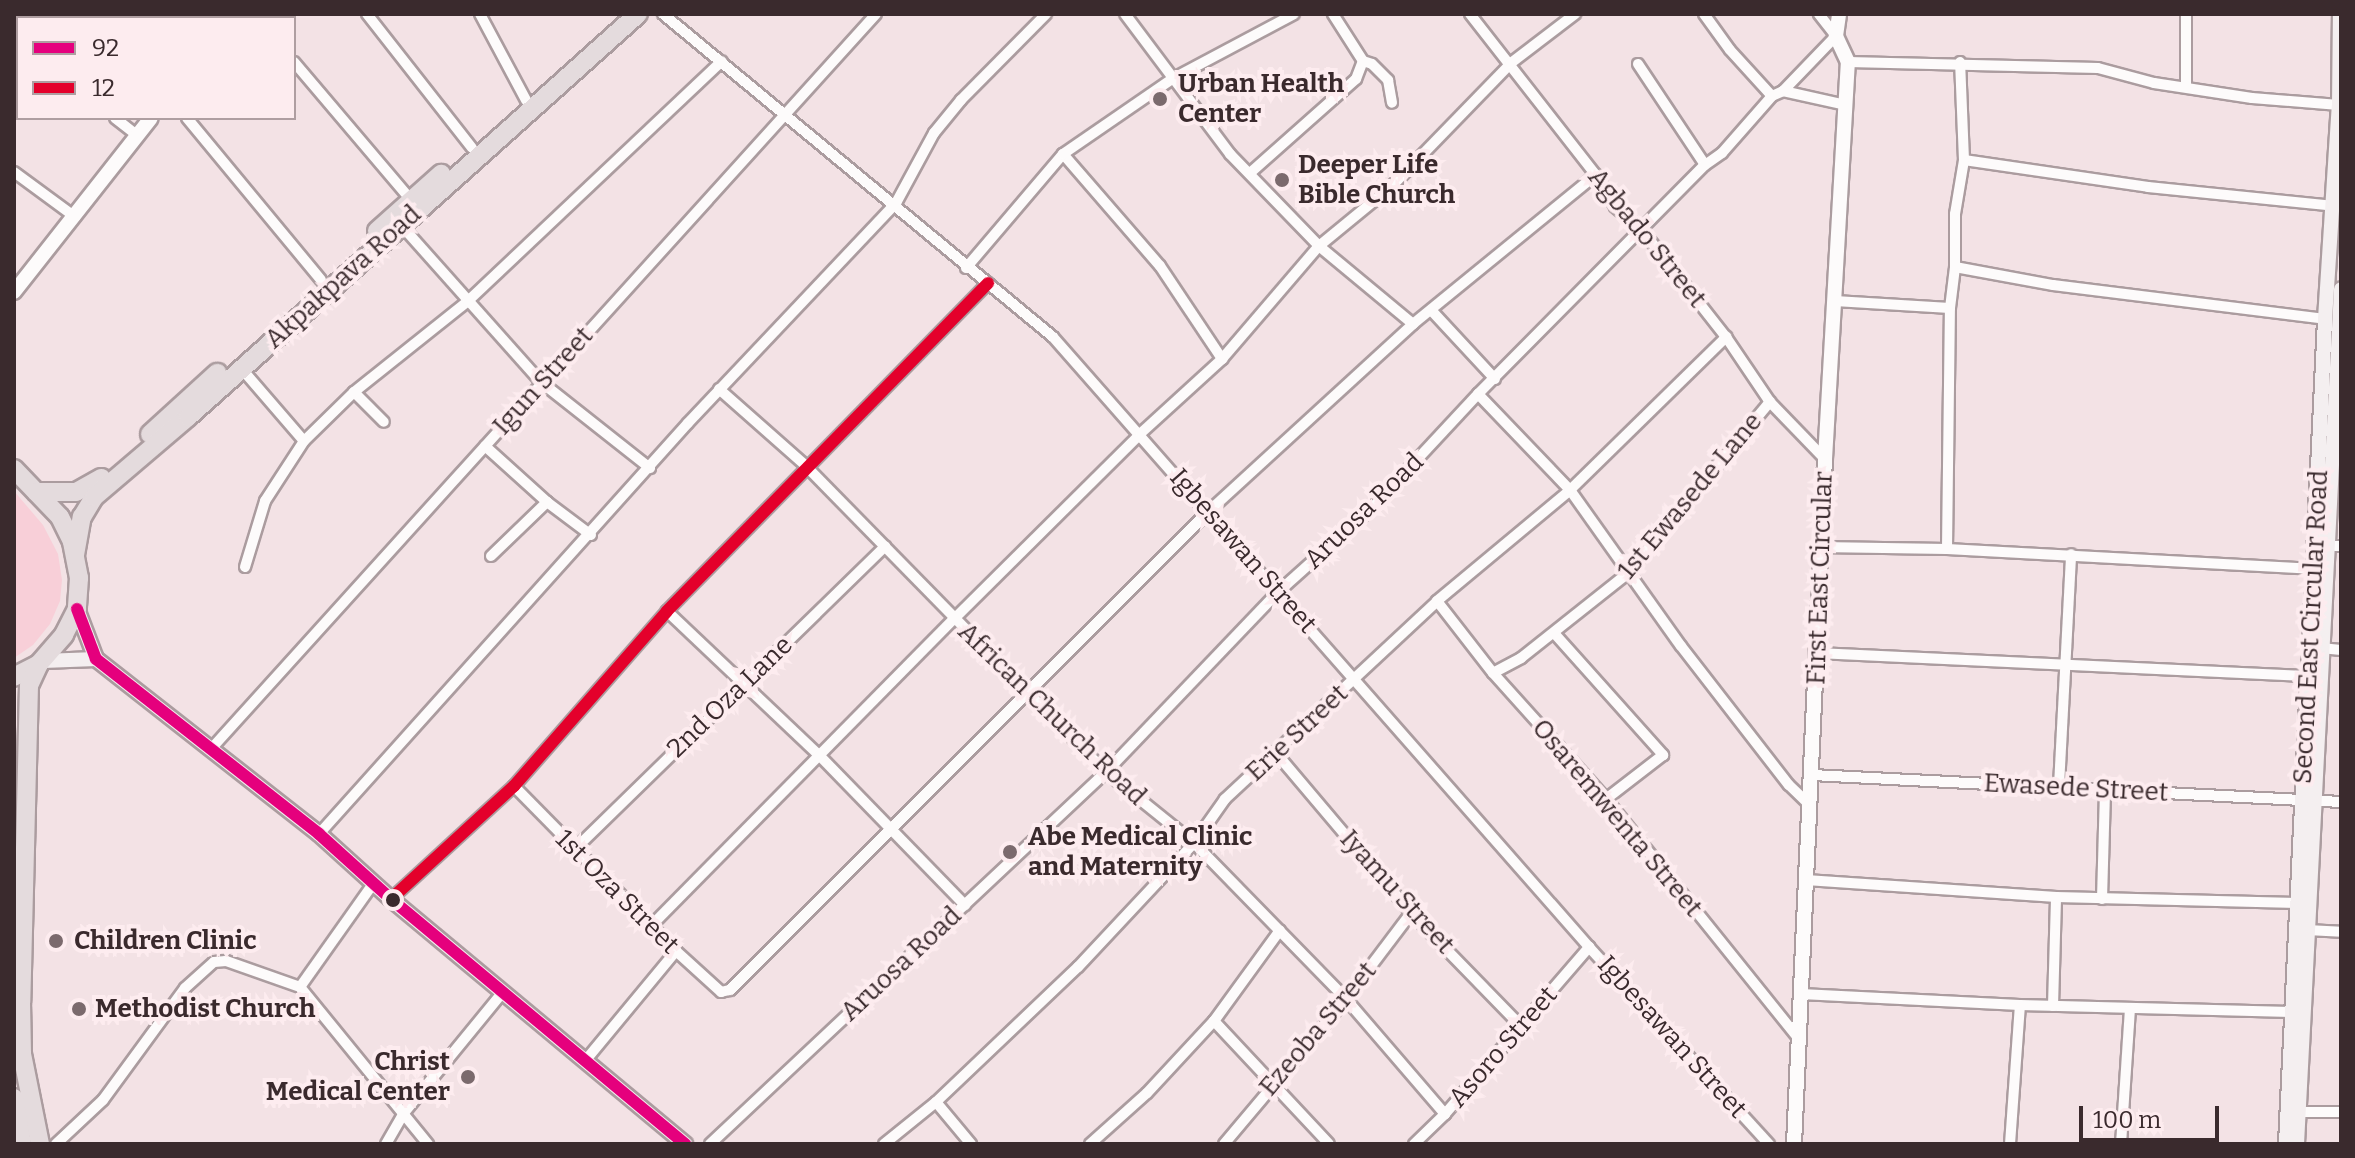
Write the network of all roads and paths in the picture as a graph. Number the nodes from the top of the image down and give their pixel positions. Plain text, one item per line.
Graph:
1 (367, 14) edge
2 (480, 14) edge
3 (619, 14) edge
4 (638, 14) edge
5 (663, 14) edge
6 (876, 14) edge
7 (1046, 14) edge
8 (1125, 14) edge
9 (1294, 14) edge
10 (1333, 14) edge
11 (1470, 14) edge
12 (1575, 14) edge
13 (1704, 14) edge
14 (1819, 14) edge
15 (1839, 14) edge
16 (2186, 14) edge
17 (2340, 14) edge
18 (1836, 36) junction
19 (722, 61) junction
20 (1363, 61) junction
21 (1848, 62) junction
22 (1960, 62) junction
23 (1511, 63) junction
24 (296, 64) edge
25 (1638, 64) dead end
26 (1172, 79) junction
27 (2186, 87) junction
28 (1783, 91) junction
29 (1772, 96) junction
30 (526, 100) junction
31 (1392, 103) dead end
32 (1846, 105) junction
33 (2339, 105) edge
34 (786, 117) junction
35 (118, 120) edge
36 (150, 120) edge
37 (189, 120) edge
38 (138, 136) junction
39 (472, 148) junction
40 (1063, 154) junction
41 (1964, 160) junction
42 (1705, 165) junction
43 (14, 172) edge
44 (1250, 173) junction
45 (1596, 175) junction
46 (410, 199) junction
47 (896, 203) junction
48 (2334, 206) junction
49 (75, 217) junction
50 (401, 225) junction
51 (1642, 230) junction
52 (1319, 246) junction
53 (1955, 267) junction
54 (966, 268) junction
55 (321, 280) junction
56 (988, 283) junction
57 (2341, 289) edge
58 (14, 292) edge
59 (468, 301) junction
60 (1835, 301) junction
61 (1950, 308) junction
62 (1431, 310) junction
63 (2325, 319) junction
64 (1413, 324) junction
65 (2340, 334) edge
66 (1726, 337) junction
67 (1222, 359) junction
68 (241, 368) junction
69 (1495, 379) junction
70 (541, 382) junction
71 (719, 389) junction
72 (354, 392) junction
73 (1478, 394) junction
74 (1770, 402) junction
75 (384, 422) dead end
76 (1141, 433) junction
77 (2338, 438) edge
78 (304, 441) junction
79 (485, 446) junction
80 (1825, 459) junction
81 (806, 466) junction
82 (650, 468) junction
83 (14, 469) edge
84 (1570, 490) junction
85 (36, 492) junction
86 (547, 502) junction
87 (1209, 511) junction
88 (591, 535) junction
89 (885, 546) junction
90 (2334, 546) edge
91 (1820, 547) junction
92 (1947, 549) junction
93 (2071, 554) junction
94 (75, 555) junction
95 (491, 556) dead end
96 (245, 567) dead end
97 (2315, 569) junction
98 (1627, 574) junction
99 (1276, 594) junction
100 (1437, 601) junction
101 (77, 609) junction
102 (667, 611) junction
103 (953, 620) junction
104 (1554, 633) junction
105 (2321, 648) junction
106 (2341, 650) edge
107 (1817, 653) junction
108 (96, 659) junction
109 (41, 662) junction
110 (2063, 665) junction
111 (1493, 673) junction
112 (2310, 676) junction
113 (14, 677) edge
114 (1355, 680) junction
115 (743, 684) junction
116 (1030, 694) junction
117 (211, 749) junction
118 (1276, 753) junction
119 (820, 756) junction
120 (1106, 772) junction
121 (1812, 775) junction
122 (514, 786) junction
123 (2059, 786) junction
124 (2105, 789) junction
125 (1606, 799) junction
126 (2308, 799) junction
127 (2341, 802) edge
128 (1809, 804) junction
129 (892, 831) junction
130 (319, 834) junction
131 (1194, 843) junction
132 (576, 848) junction
133 (1806, 880) junction
134 (373, 884) junction
135 (2056, 897) junction
136 (391, 899) junction
137 (2102, 899) junction
138 (2297, 903) junction
139 (965, 905) junction
140 (1411, 913) junction
141 (650, 927) junction
142 (1280, 930) junction
143 (2307, 930) junction
144 (2341, 932) edge
145 (1589, 947) junction
146 (676, 951) junction
147 (300, 987) junction
148 (503, 992) junction
149 (1801, 994) junction
150 (1346, 999) junction
151 (2020, 1005) junction
152 (2053, 1006) junction
153 (2130, 1009) junction
154 (2291, 1012) junction
155 (1214, 1021) junction
156 (1522, 1027) junction
157 (1796, 1035) junction
158 (585, 1061) junction
159 (1272, 1084) junction
160 (14, 1098) edge
161 (936, 1102) junction
162 (2298, 1112) junction
163 (2341, 1112) edge
164 (403, 1114) junction
165 (1445, 1114) junction
166 (22, 1144) edge
167 (40, 1144) edge
168 (56, 1144) edge
169 (386, 1144) edge
170 (428, 1144) edge
171 (685, 1144) edge
172 (710, 1144) edge
173 (884, 1144) edge
174 (971, 1144) edge
175 (1090, 1144) edge
176 (1224, 1144) edge
177 (1329, 1144) edge
178 (1414, 1144) edge
179 (1769, 1144) edge
180 (1794, 1144) edge
181 (2010, 1144) edge
182 (2121, 1144) edge
183 (2286, 1144) edge
184 (2297, 1144) edge

1 - 39 street
2 - 30 street
3 - 30 highway, Akpakpava Road
4 - 50 highway, Akpakpava Road
5 - 19 street, Igbesawan Street
6 - 34 street, Igun Street
7 - 47 street
8 - 26 street
9 - 26 street
10 - 20 street
11 - 23 street, Agbado Street
12 - 23 street
13 - 29 street
14 - 18 street
15 - 18 street
16 - 27 street
17 - 33 main road, Second East Circular Road
18 - 21 street, First East Circular
18 - 28 street, Aruosa Road
19 - 34 street, Igbesawan Street
19 - 59 street
20 - 31 street
20 - 44 street
21 - 22 street
21 - 32 street, First East Circular
22 - 27 street
22 - 41 street
23 - 45 street, Agbado Street
23 - 52 street
24 - 46 street
25 - 42 street
26 - 40 street
26 - 44 street
27 - 33 street
28 - 29 street, Aruosa Road
28 - 32 street
29 - 42 street, Aruosa Road
30 - 39 highway, Akpakpava Road
32 - 60 street, First East Circular
33 - 48 main road, Second East Circular Road
34 - 47 street, Igbesawan Street
34 - 70 street, Igun Street
35 - 38 street
36 - 38 street
37 - 55 street
38 - 49 street
39 - 46 highway, Akpakpava Road
40 - 54 street
40 - 67 street
41 - 48 street
41 - 53 street
42 - 51 street, Aruosa Road
43 - 49 street
44 - 52 street
45 - 51 street, Agbado Street
45 - 62 street
46 - 55 highway, Akpakpava Road
47 - 54 street, Igbesawan Street
47 - 71 street
48 - 63 main road, Second East Circular Road
49 - 58 street
50 - 59 street
50 - 68 highway, Akpakpava Road
51 - 66 street, Agbado Street
51 - 69 street, Aruosa Road
52 - 64 street
52 - 67 street
53 - 61 street
53 - 63 street
54 - 56 street, Igbesawan Street
55 - 85 highway, Akpakpava Road
56 - 76 street, Igbesawan Street
56 - 81 street
57 - 65 main road, Second East Circular Road
59 - 70 street
59 - 72 street
60 - 61 street
60 - 80 street, First East Circular
61 - 92 street
62 - 64 street
62 - 69 street
63 - 97 main road, Second East Circular Road
64 - 87 street
65 - 77 main road, Second East Circular Road
66 - 74 street, Agbado Street
66 - 84 street, Erie Street
67 - 76 street
68 - 78 street
68 - 94 highway, Akpakpava Road
69 - 73 street, Aruosa Road
70 - 79 street, Igun Street
70 - 82 street
71 - 81 street, African Church Road
71 - 82 street
72 - 75 street
72 - 78 street
73 - 84 street
73 - 99 street, Aruosa Road
74 - 80 street, Agbado Street
74 - 98 street, 1st Ewasede Lane
76 - 87 street, Igbesawan Street
76 - 103 street
77 - 90 main road, Second East Circular Road
78 - 96 street
79 - 86 street
79 - 117 street, Igun Street
80 - 91 street, First East Circular
81 - 89 street, African Church Road
81 - 102 street
82 - 88 street
83 - 85 highway
84 - 98 street
84 - 100 street, Erie Street
85 - 94 highway
86 - 88 street
86 - 95 street
87 - 99 street, Igbesawan Street
87 - 116 street
88 - 130 street
89 - 103 street, African Church Road
89 - 115 street, 2nd Oza Lane
90 - 105 main road, Second East Circular Road
91 - 92 street
91 - 107 street, First East Circular
92 - 93 street
93 - 97 street
93 - 110 street
94 - 101 highway
97 - 112 main road, Second East Circular Road
98 - 104 street, 1st Ewasede Lane
98 - 128 street
99 - 114 street, Igbesawan Street
99 - 120 street, Aruosa Road
100 - 111 street, Osaremwenta Street
100 - 114 street, Erie Street
101 - 108 main road
101 - 109 highway
102 - 115 street
102 - 122 street
103 - 116 street, African Church Road
103 - 119 street
104 - 111 street, 1st Ewasede Lane
104 - 125 street
105 - 106 street
105 - 126 main road, Second East Circular Road
107 - 110 street
107 - 121 street, First East Circular
108 - 109 main road
108 - 117 main road
109 - 113 highway
109 - 167 highway
110 - 112 street
110 - 123 street
111 - 125 street, Osaremwenta Street
112 - 126 main road, Second East Circular Road
114 - 118 street, Erie Street
114 - 145 street, Igbesawan Street
115 - 119 street
115 - 132 street, 2nd Oza Lane
116 - 120 street, African Church Road
116 - 129 street
117 - 130 main road
118 - 131 street, Erie Street
118 - 140 street, Iyamu Street
119 - 129 street
119 - 141 street
120 - 131 street, African Church Road
120 - 139 street, Aruosa Road
121 - 123 street, Ewasede Street
121 - 128 street, First East Circular
122 - 132 street, 1st Oza Street
122 - 136 street
123 - 124 street, Ewasede Street
124 - 126 street, Ewasede Street
124 - 137 street
125 - 157 street, Osaremwenta Street
126 - 127 street, Ewasede Street
126 - 138 main road, Second East Circular Road
126 - 143 main road, Second East Circular Road
128 - 133 street, First East Circular
129 - 139 street
129 - 146 street, 1st Oza Street
130 - 134 main road
131 - 142 street, African Church Road
131 - 161 street, Erie Street
132 - 141 street, 1st Oza Street
133 - 135 street
133 - 149 street, First East Circular
134 - 136 main road
134 - 147 street
135 - 137 street
135 - 152 street
136 - 148 main road
137 - 138 street
138 - 154 main road, Second East Circular Road
139 - 172 street, Aruosa Road
140 - 150 street, Ezeoba Street
140 - 156 street, Iyamu Street
141 - 146 street, 1st Oza Street
142 - 150 street, African Church Road
142 - 155 street
143 - 144 street
143 - 162 main road, Second East Circular Road
145 - 156 street, Asoro Street
145 - 179 street, Igbesawan Street
146 - 158 street
147 - 164 street
147 - 168 street
148 - 158 main road
148 - 164 street
149 - 151 street
149 - 157 street, First East Circular
150 - 159 street, Ezeoba Street
150 - 165 street, African Church Road
151 - 152 street
151 - 181 street
152 - 153 street
153 - 154 street
153 - 182 street
154 - 183 main road, Second East Circular Road
155 - 159 street
155 - 175 street
156 - 165 street, Asoro Street
157 - 180 street, First East Circular
158 - 171 main road
159 - 176 street, Ezeoba Street
159 - 177 street
160 - 166 highway
161 - 173 street, Erie Street
161 - 174 street
162 - 163 street
162 - 184 main road, Second East Circular Road
164 - 169 street
164 - 170 street
165 - 178 street, Asoro Street

